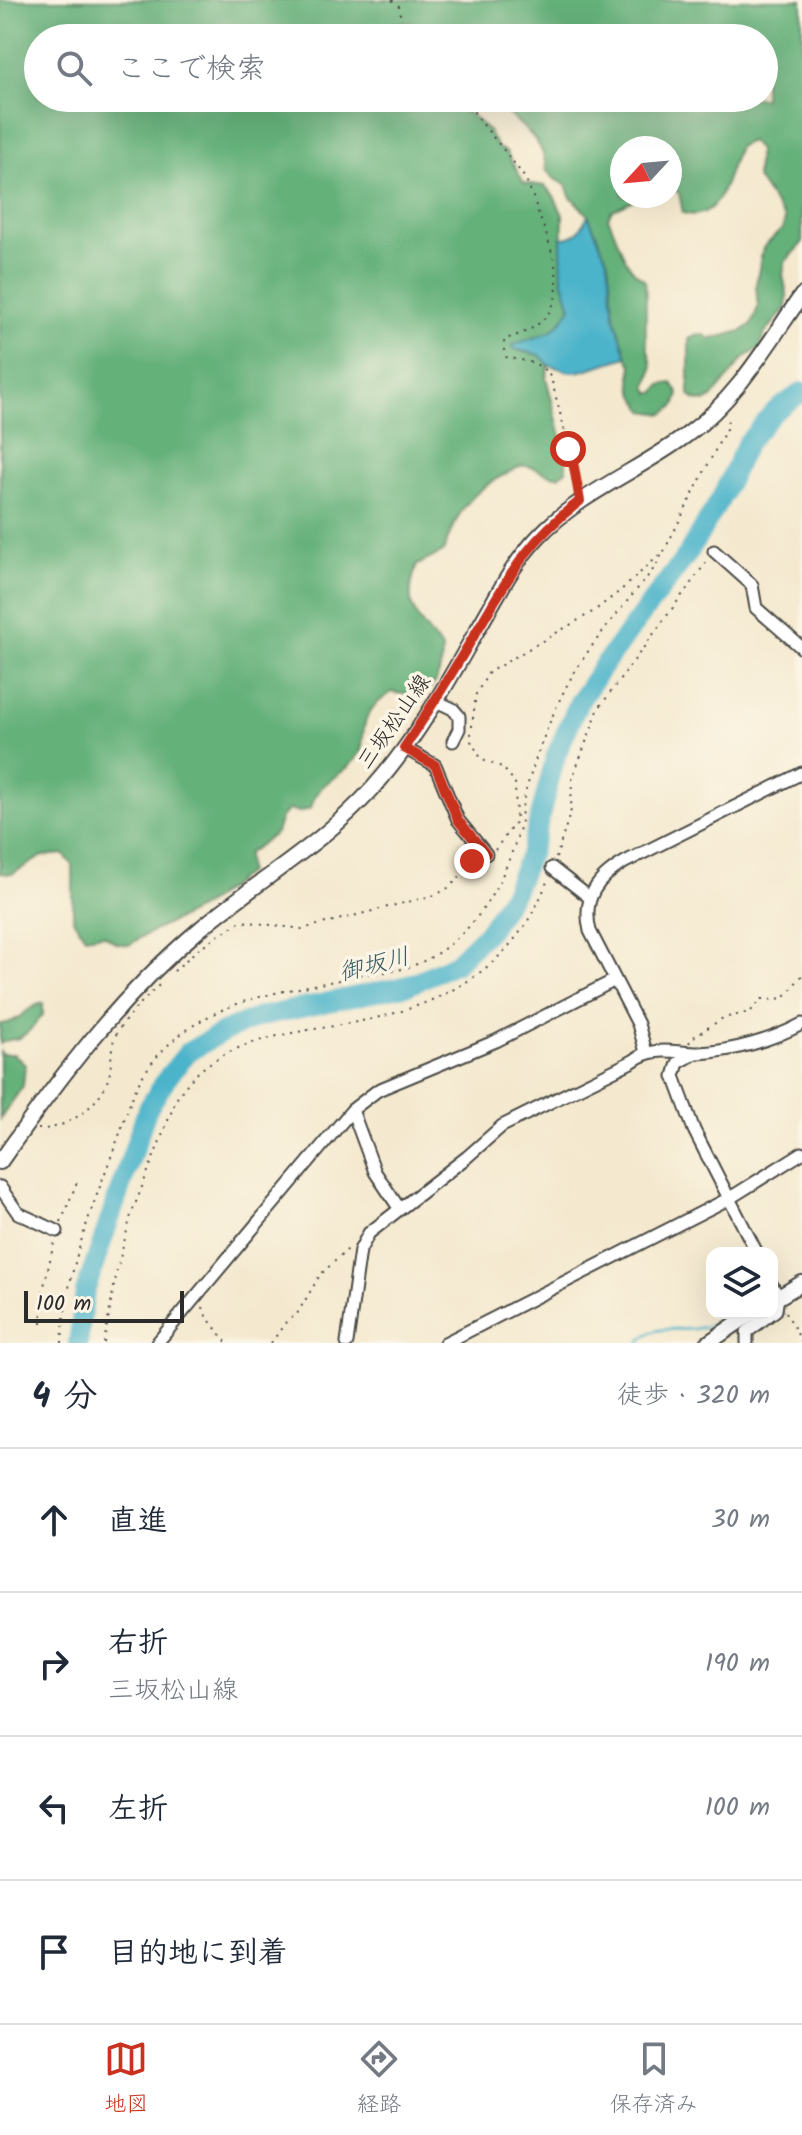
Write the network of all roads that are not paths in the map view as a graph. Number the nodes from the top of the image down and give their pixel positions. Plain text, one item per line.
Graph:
1 (802, 295) edge
2 (714, 551) road end
3 (802, 648) edge
4 (436, 701) junction
5 (453, 741) dead end
6 (404, 748) junction
7 (802, 773) edge
8 (486, 854) road end
9 (552, 868) road end
10 (589, 897) junction
11 (615, 980) junction
12 (802, 1024) edge
13 (646, 1052) junction
14 (699, 1053) junction
15 (352, 1110) junction
16 (802, 1153) edge
17 (0, 1162) edge
18 (0, 1187) edge
19 (730, 1198) junction
20 (399, 1208) junction
21 (57, 1231) road end
22 (754, 1247) edge
23 (802, 1283) edge
24 (778, 1297) edge
25 (743, 1319) edge
26 (764, 1319) edge
27 (157, 1343) edge
28 (347, 1343) edge
29 (445, 1343) edge
30 (708, 1343) edge
31 (747, 1343) edge

1 - 4 main road, 三坂松山線
2 - 3 street
4 - 5 street
4 - 6 main road, 三坂松山線
6 - 8 street
6 - 17 main road, 三坂松山線
7 - 10 street
9 - 10 street
10 - 11 street
11 - 13 street
11 - 15 street
12 - 14 street
13 - 14 street
13 - 20 street
14 - 19 street
15 - 20 street
15 - 27 street
16 - 19 street
18 - 21 street
19 - 22 street
19 - 29 street
20 - 28 street
23 - 24 main road
25 - 30 main road
26 - 31 street

